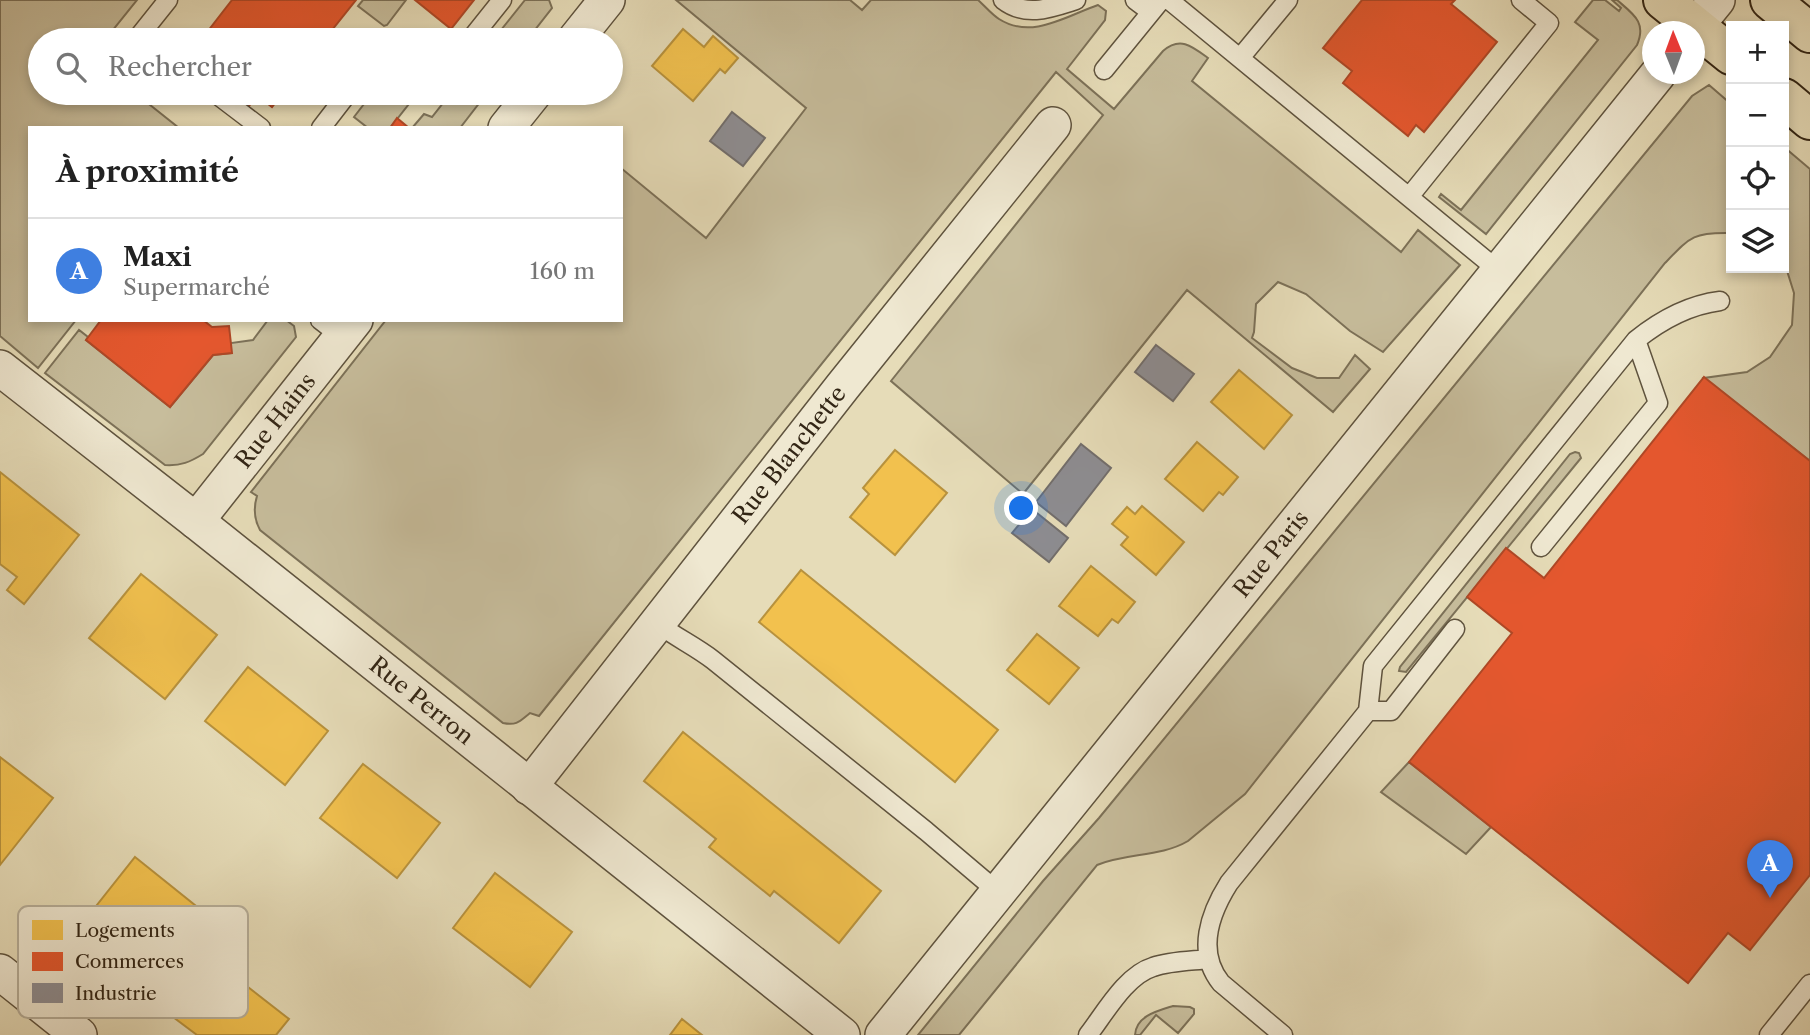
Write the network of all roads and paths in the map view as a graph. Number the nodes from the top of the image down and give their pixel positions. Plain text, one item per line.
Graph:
1 (168, 0) edge
2 (502, 0) edge
3 (1003, 0) edge
4 (1076, 0) edge
5 (1135, 0) edge
6 (1169, 0) edge
7 (1288, 0) edge
8 (1521, 0) edge
9 (1663, 0) edge
10 (600, 2) edge
11 (1776, 2) edge
12 (1156, 6) edge
13 (1701, 19) edge
14 (146, 28) edge
15 (480, 28) edge
16 (583, 28) edge
17 (1810, 33) edge
18 (1726, 49) edge
19 (1240, 58) junction
20 (1104, 70) dead end
21 (1650, 84) edge
22 (1789, 103) edge
23 (231, 105) edge
24 (339, 105) edge
25 (524, 105) edge
26 (1810, 120) edge
27 (1053, 125) dead end
28 (258, 126) edge
29 (323, 126) edge
30 (508, 126) edge
31 (1409, 197) junction
32 (1499, 271) junction
33 (1720, 301) dead end
34 (339, 326) edge
35 (1636, 340) junction
36 (0, 368) edge
37 (196, 521) junction
38 (1541, 547) dead end
39 (657, 624) junction
40 (1455, 629) dead end
41 (1368, 711) junction
42 (529, 787) junction
43 (998, 892) junction
44 (1209, 959) junction
45 (0, 972) edge
46 (1810, 984) edge
47 (18, 986) edge
48 (58, 1018) edge
49 (79, 1035) edge
50 (842, 1035) edge
51 (883, 1035) edge
52 (1088, 1035) edge
53 (1283, 1035) edge
54 (1769, 1035) edge

1 - 14 lane
2 - 15 lane
3 - 4 lane
5 - 12 lane
6 - 19 lane
7 - 19 lane
8 - 31 lane
9 - 13 main road
10 - 16 street
11 - 17 main road
12 - 20 lane
13 - 18 main road
19 - 31 lane
21 - 32 street, Rue Paris
22 - 26 main road
23 - 28 lane
24 - 29 lane
25 - 30 street
27 - 39 street, Rue Blanchette
31 - 32 lane
32 - 43 street, Rue Paris
33 - 35 lane
34 - 37 street, Rue Hains
35 - 38 lane
35 - 41 lane
36 - 37 street, Rue Perron
37 - 42 street, Rue Perron
39 - 42 street, Rue Blanchette
39 - 43 lane
40 - 41 lane
41 - 44 lane
42 - 50 street, Rue Perron
43 - 51 street, Rue Paris
44 - 52 lane
44 - 53 lane
45 - 47 street
46 - 54 lane
48 - 49 street

